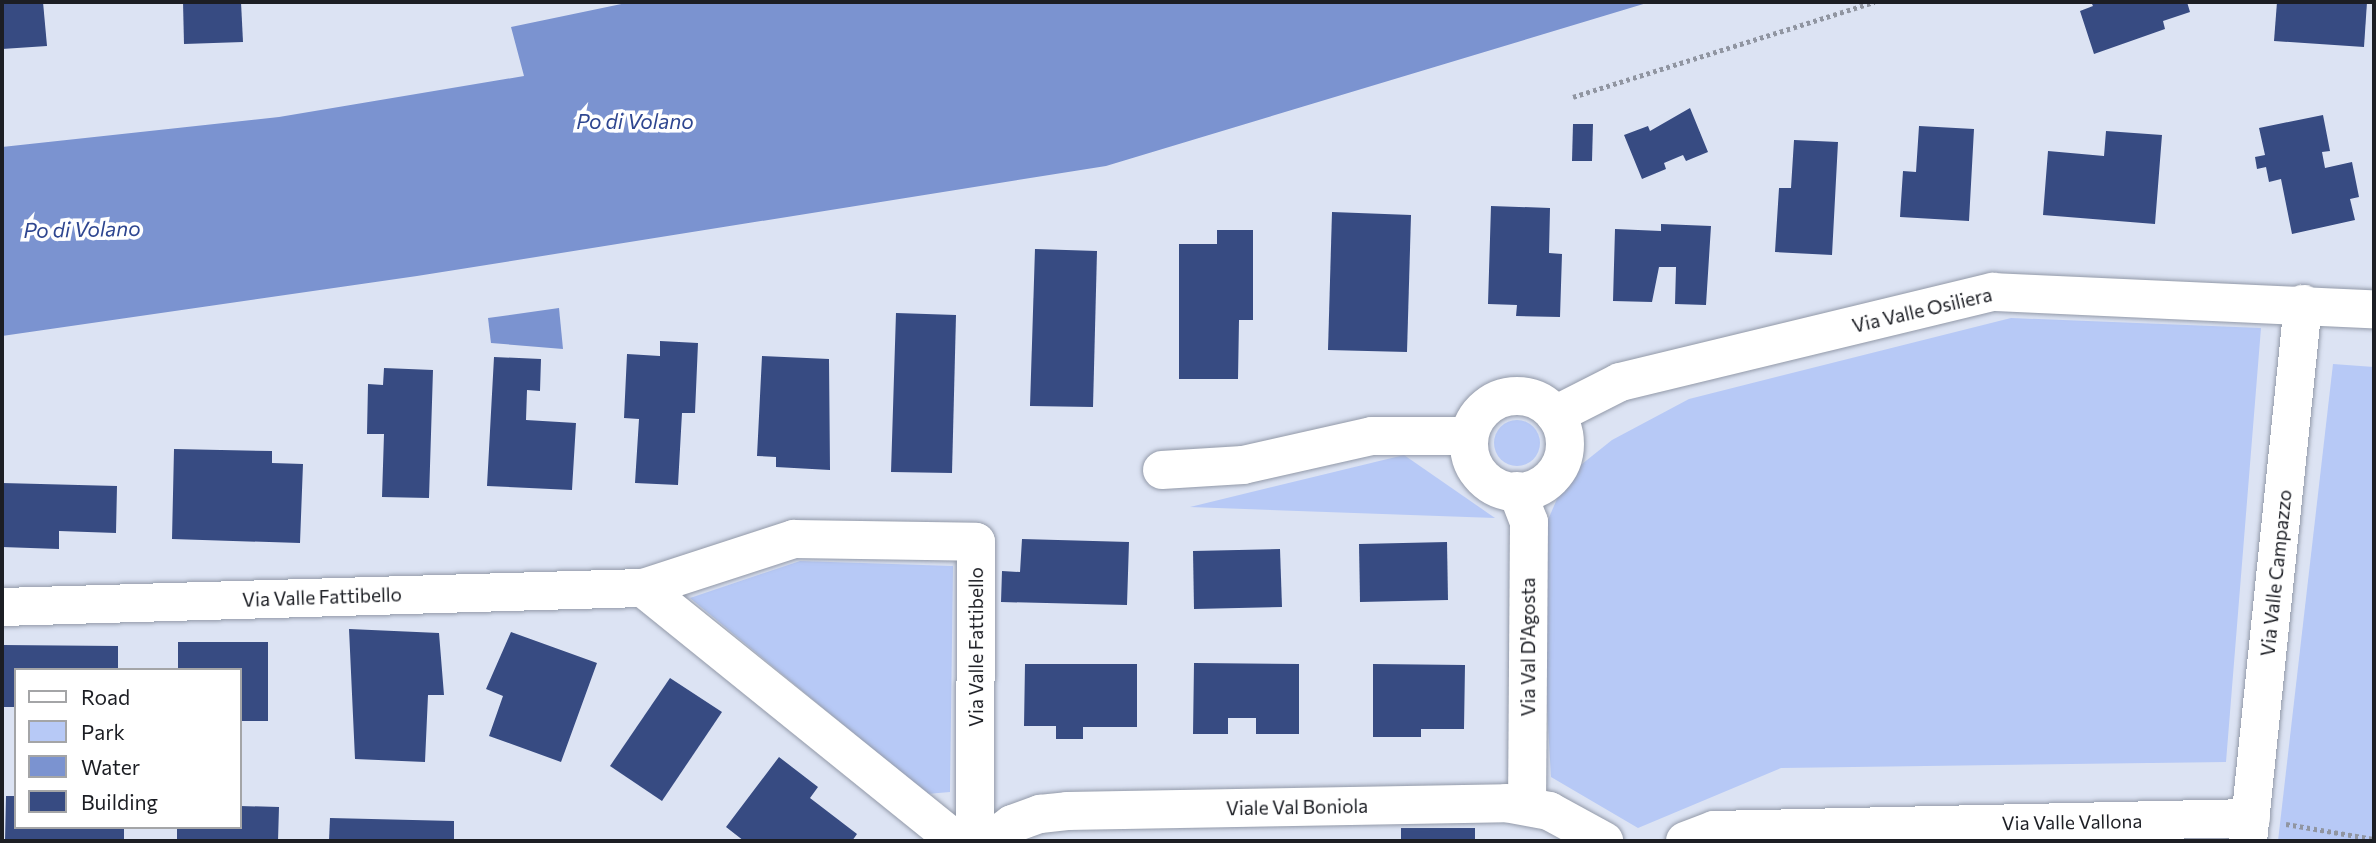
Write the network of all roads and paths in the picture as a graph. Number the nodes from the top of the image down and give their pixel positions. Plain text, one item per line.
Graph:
1 (1874, 2) edge
2 (1573, 97) dead end
3 (2303, 304) junction
4 (2374, 309) edge
5 (1555, 415) junction
6 (1469, 436) junction
7 (1162, 470) dead end
8 (1517, 491) junction
9 (643, 588) junction
10 (2, 607) edge
11 (1527, 805) junction
12 (2249, 829) edge
13 (2374, 839) edge
14 (956, 841) edge
15 (975, 841) edge
16 (989, 841) edge
17 (1604, 841) edge
18 (1685, 841) edge

1 - 2 path
3 - 4 street, Via Valle Osiliera
3 - 5 street, Via Valle Osiliera
3 - 12 street, Via Valle Campazzo
5 - 6 street
5 - 8 street
6 - 7 street
6 - 8 street
8 - 11 street, Via Val D'Agosta
9 - 10 street, Via Valle Fattibello
9 - 14 street
9 - 15 street, Via Valle Fattibello
11 - 16 street, Viale Val Boniola
11 - 17 street, Viale Val Boniola
12 - 13 path
12 - 18 street, Via Valle Vallona

